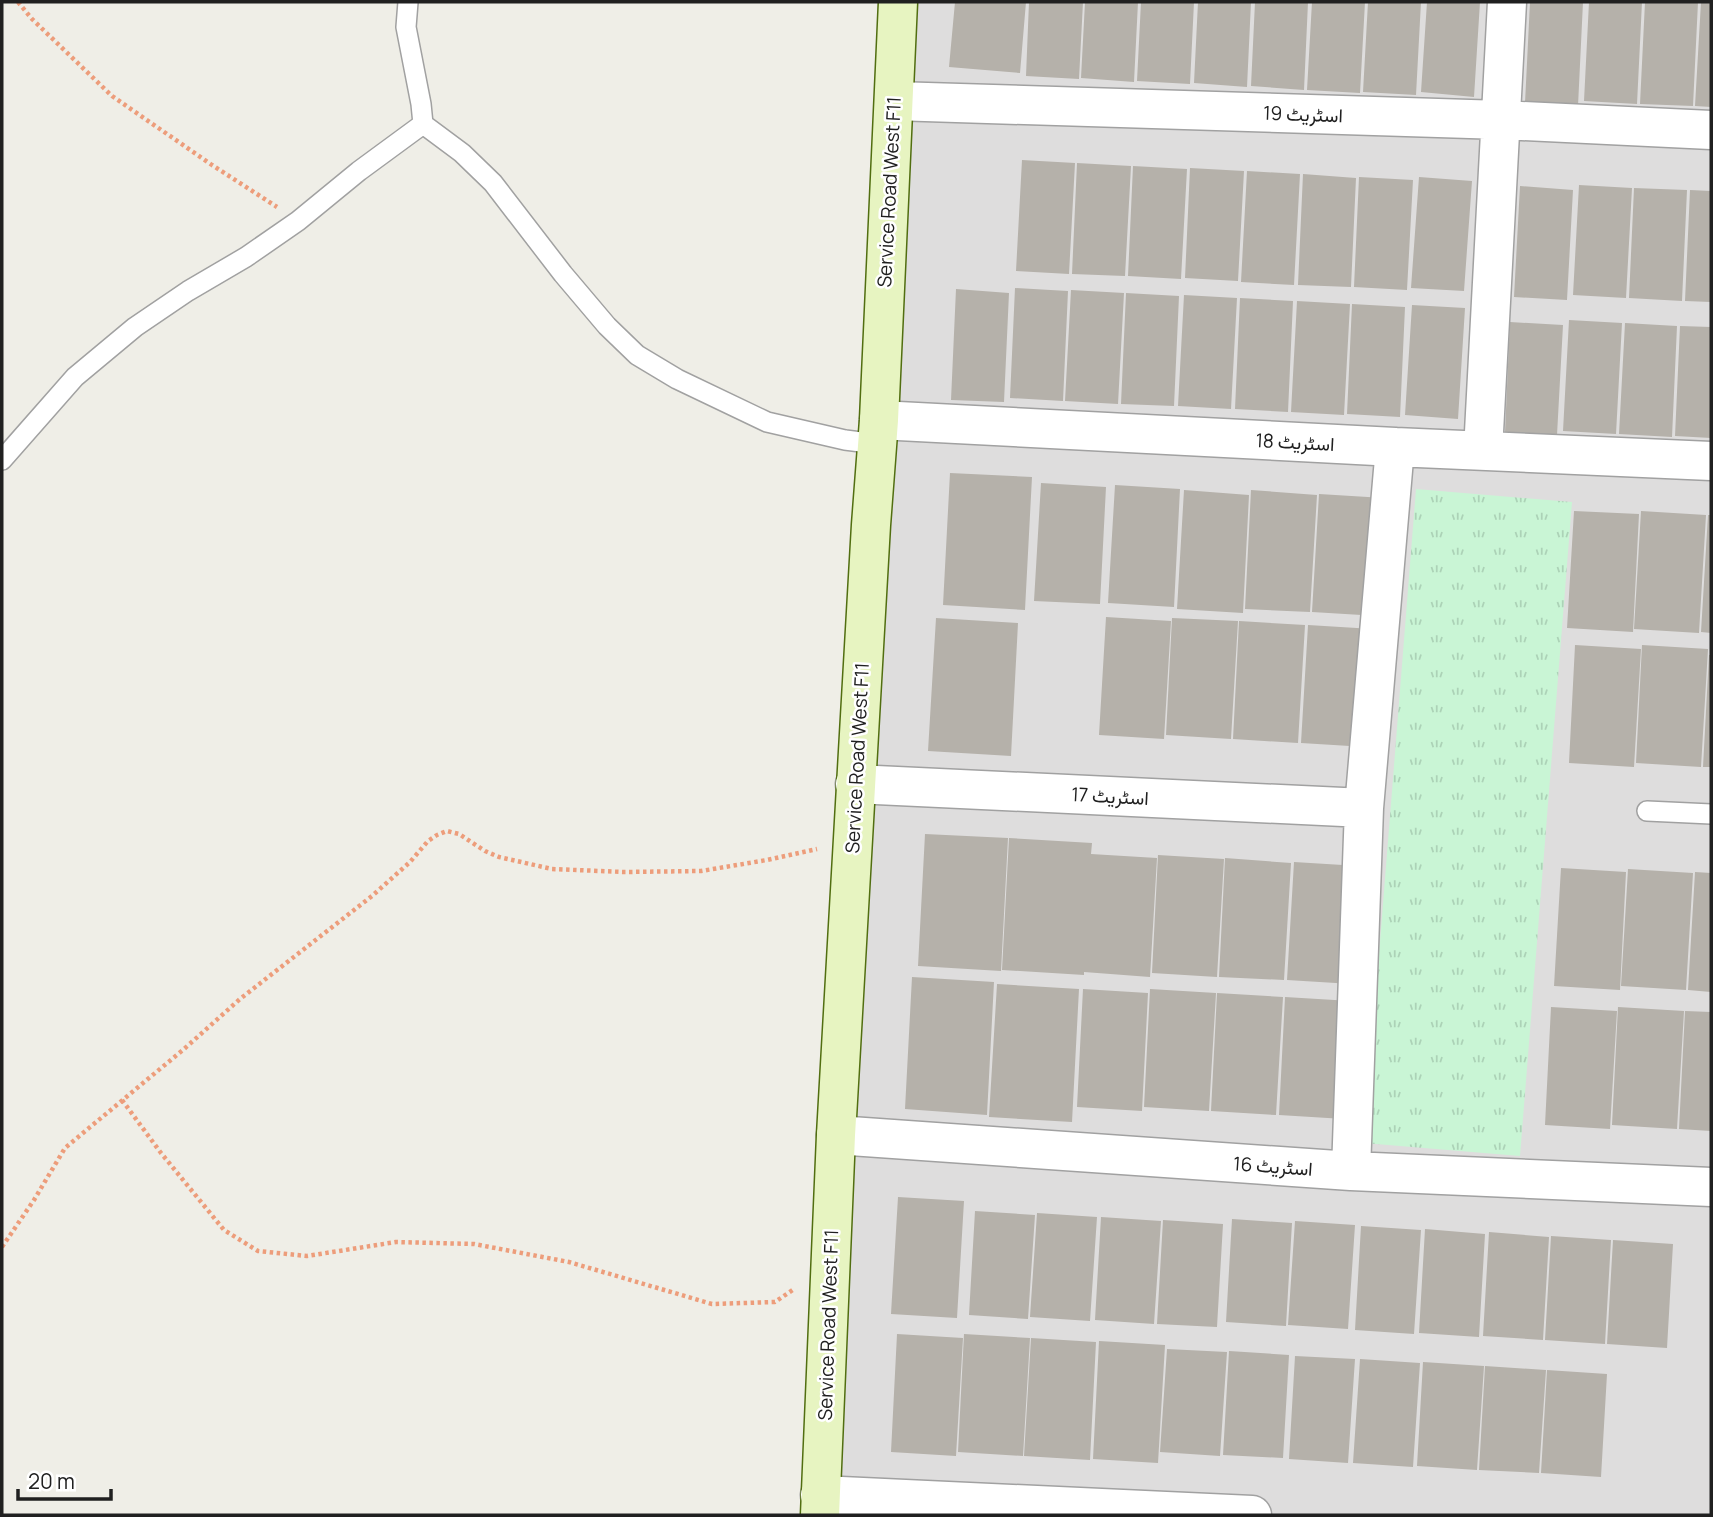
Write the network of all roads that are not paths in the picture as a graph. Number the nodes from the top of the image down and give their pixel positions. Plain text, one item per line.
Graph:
1 (408, 2) edge
2 (898, 2) edge
3 (1507, 2) edge
4 (894, 101) junction
5 (1502, 120) junction
6 (423, 124) junction
7 (1711, 130) edge
8 (878, 432) junction
9 (1395, 447) junction
10 (1483, 451) junction
11 (2, 460) edge
12 (1711, 461) edge
13 (855, 783) junction
14 (1364, 808) junction
15 (1647, 811) dead end
16 (1711, 814) edge
17 (836, 1135) junction
18 (1351, 1171) junction
19 (1711, 1187) edge
20 (820, 1505) edge
21 (1252, 1515) edge

1 - 6 lane
2 - 4 main road, Service Road West F11
3 - 5 street
4 - 5 street, اسٹریٹ 19
4 - 8 main road, Service Road West F11
5 - 7 street, اسٹریٹ 19
5 - 10 street
6 - 8 lane
6 - 11 lane
8 - 9 street, اسٹریٹ 18
8 - 13 main road, Service Road West F11
9 - 10 street, اسٹریٹ 18
9 - 14 street
10 - 12 street, اسٹریٹ 18
13 - 14 street, اسٹریٹ 17
13 - 17 main road, Service Road West F11
14 - 18 street
15 - 16 lane
17 - 18 street, اسٹریٹ 16
17 - 20 main road, Service Road West F11
18 - 19 street, اسٹریٹ 16
20 - 21 street

